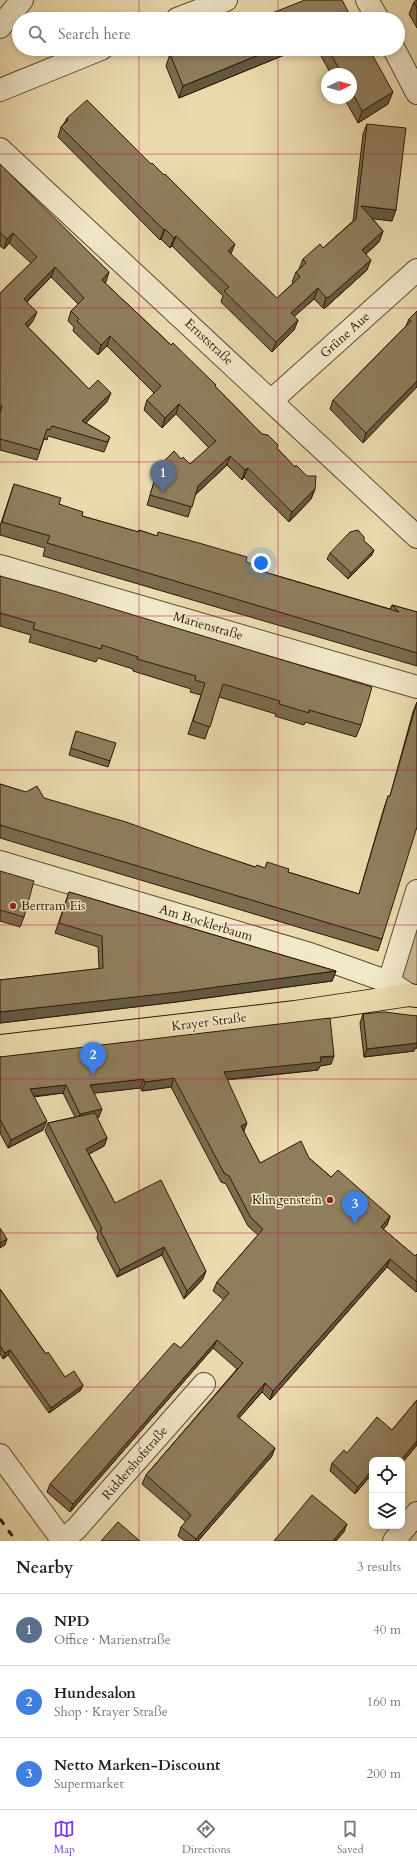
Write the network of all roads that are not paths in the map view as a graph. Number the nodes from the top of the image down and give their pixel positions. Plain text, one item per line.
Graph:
1 (22, 0) edge
2 (226, 0) edge
3 (368, 0) edge
4 (12, 12) edge
5 (12, 12) edge
6 (195, 12) edge
7 (374, 12) edge
8 (0, 27) edge
9 (84, 56) edge
10 (398, 56) edge
11 (0, 90) edge
12 (417, 93) edge
13 (0, 149) edge
14 (417, 270) edge
15 (272, 400) junction
16 (417, 537) edge
17 (0, 566) edge
18 (417, 687) edge
19 (0, 862) edge
20 (417, 890) edge
21 (389, 982) junction
22 (413, 996) edge
23 (0, 1046) edge
24 (204, 1384) dead end
25 (0, 1454) edge
26 (417, 1513) edge
27 (63, 1540) edge
28 (394, 1541) edge

1 - 4 street
2 - 6 street
3 - 7 street
5 - 8 street
9 - 11 street
10 - 12 street
13 - 15 street, Ernststraße
14 - 15 street, Grüne Aue
15 - 16 street, Ernststraße
17 - 18 street, Marienstraße
19 - 21 street, Am Bocklerbaum
20 - 21 street
21 - 22 street, Am Bocklerbaum
22 - 23 main road, Krayer Straße
24 - 27 street, Riddershofstraße
25 - 27 street, Riddershofstraße
26 - 28 street

